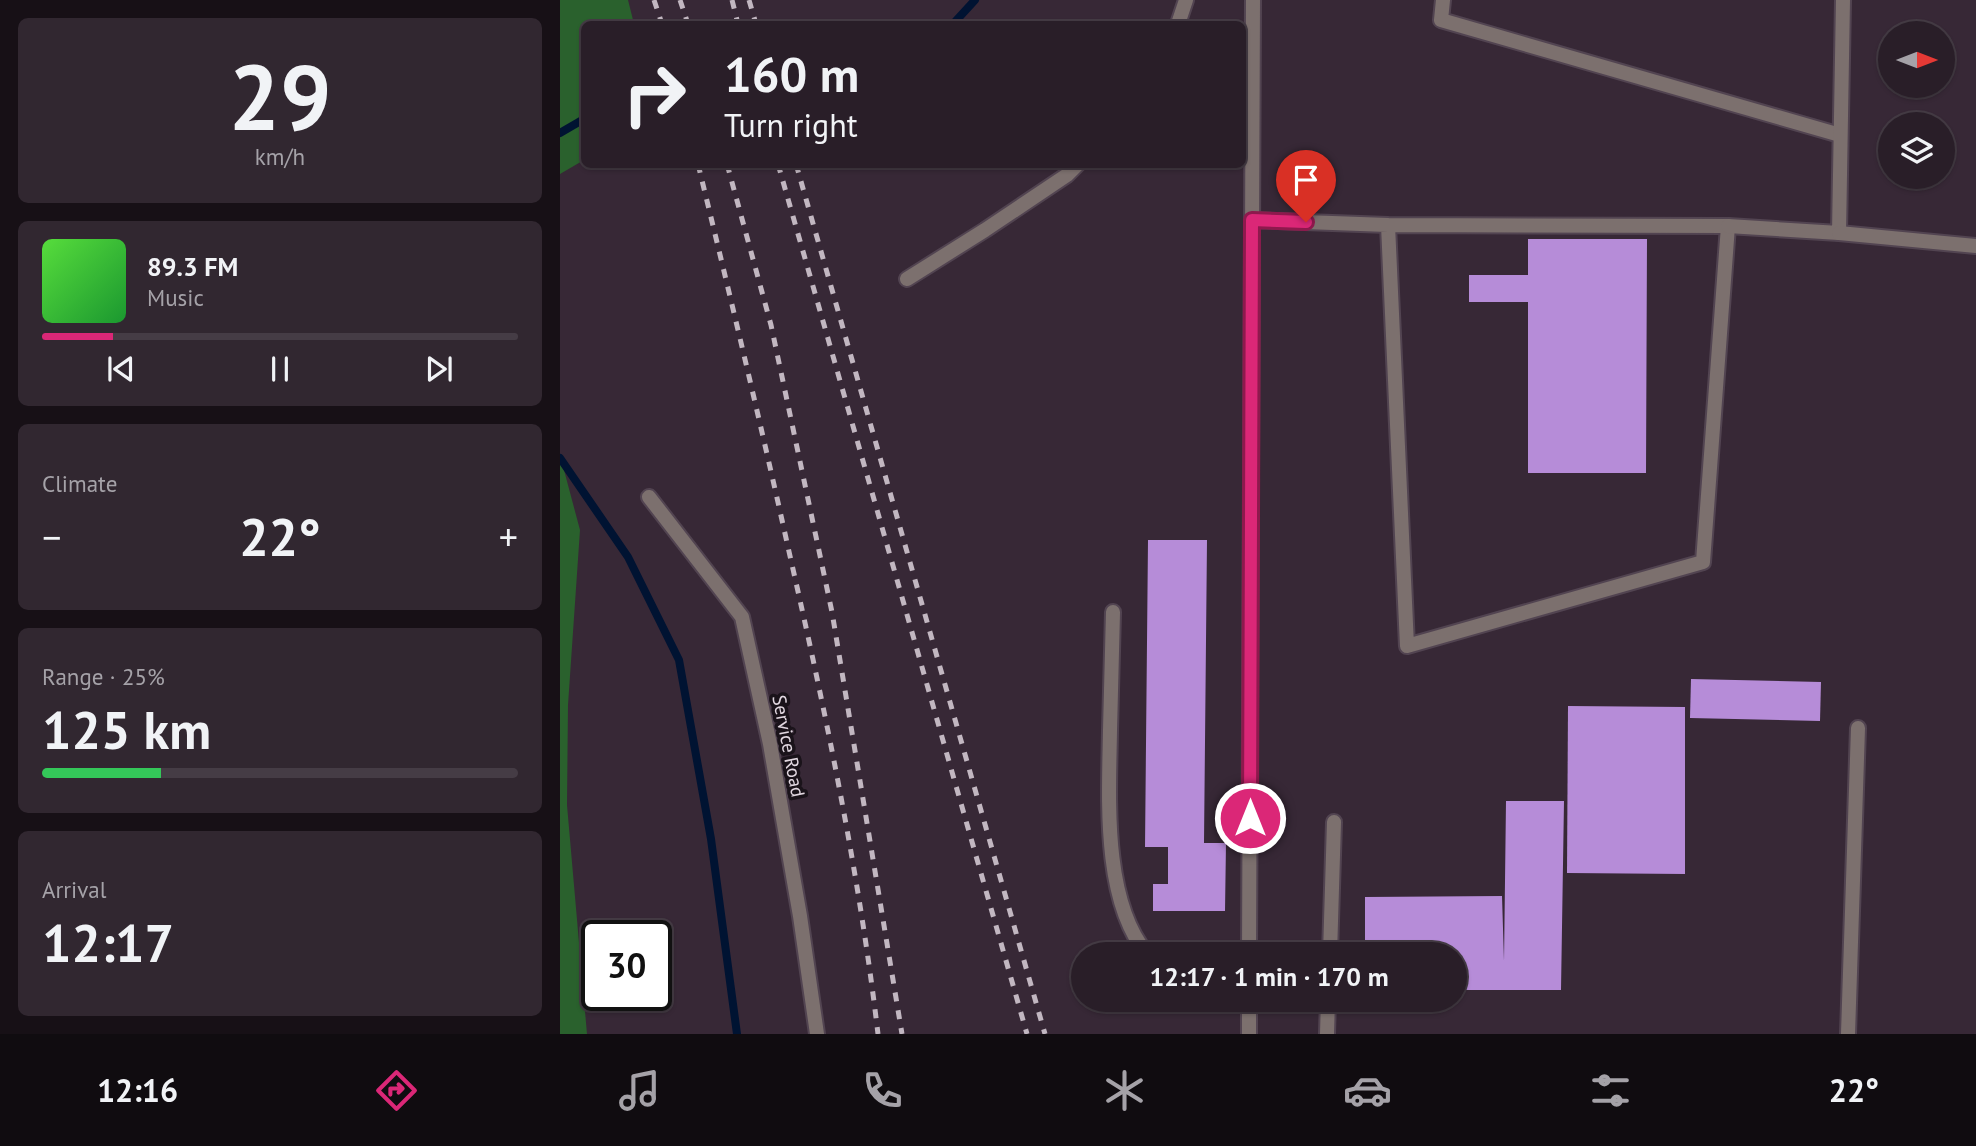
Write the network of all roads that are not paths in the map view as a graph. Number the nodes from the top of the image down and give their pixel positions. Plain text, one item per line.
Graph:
1 (1186, 0) edge
2 (1253, 0) edge
3 (1443, 0) edge
4 (1843, 0) edge
5 (1179, 21) edge
6 (1840, 135) junction
7 (1074, 168) edge
8 (1252, 220) junction
9 (1388, 225) junction
10 (1728, 226) junction
11 (1839, 233) junction
12 (1976, 246) edge
13 (907, 279) dead end
14 (649, 497) dead end
15 (1113, 612) dead end
16 (1858, 728) dead end
17 (1334, 822) dead end
18 (1137, 942) edge
19 (1249, 942) edge
20 (1330, 942) edge
21 (1249, 1012) edge
22 (1328, 1012) edge
23 (817, 1034) edge
24 (1249, 1034) edge
25 (1327, 1034) edge
26 (1848, 1034) edge

1 - 5 street
2 - 8 street
3 - 6 street
4 - 6 street
6 - 11 street
7 - 13 street
8 - 9 street
8 - 19 street
9 - 10 street
9 - 10 street
10 - 11 street
11 - 12 street
14 - 23 street, Service Road
15 - 18 street
16 - 26 street
17 - 20 street
21 - 24 street
22 - 25 street

